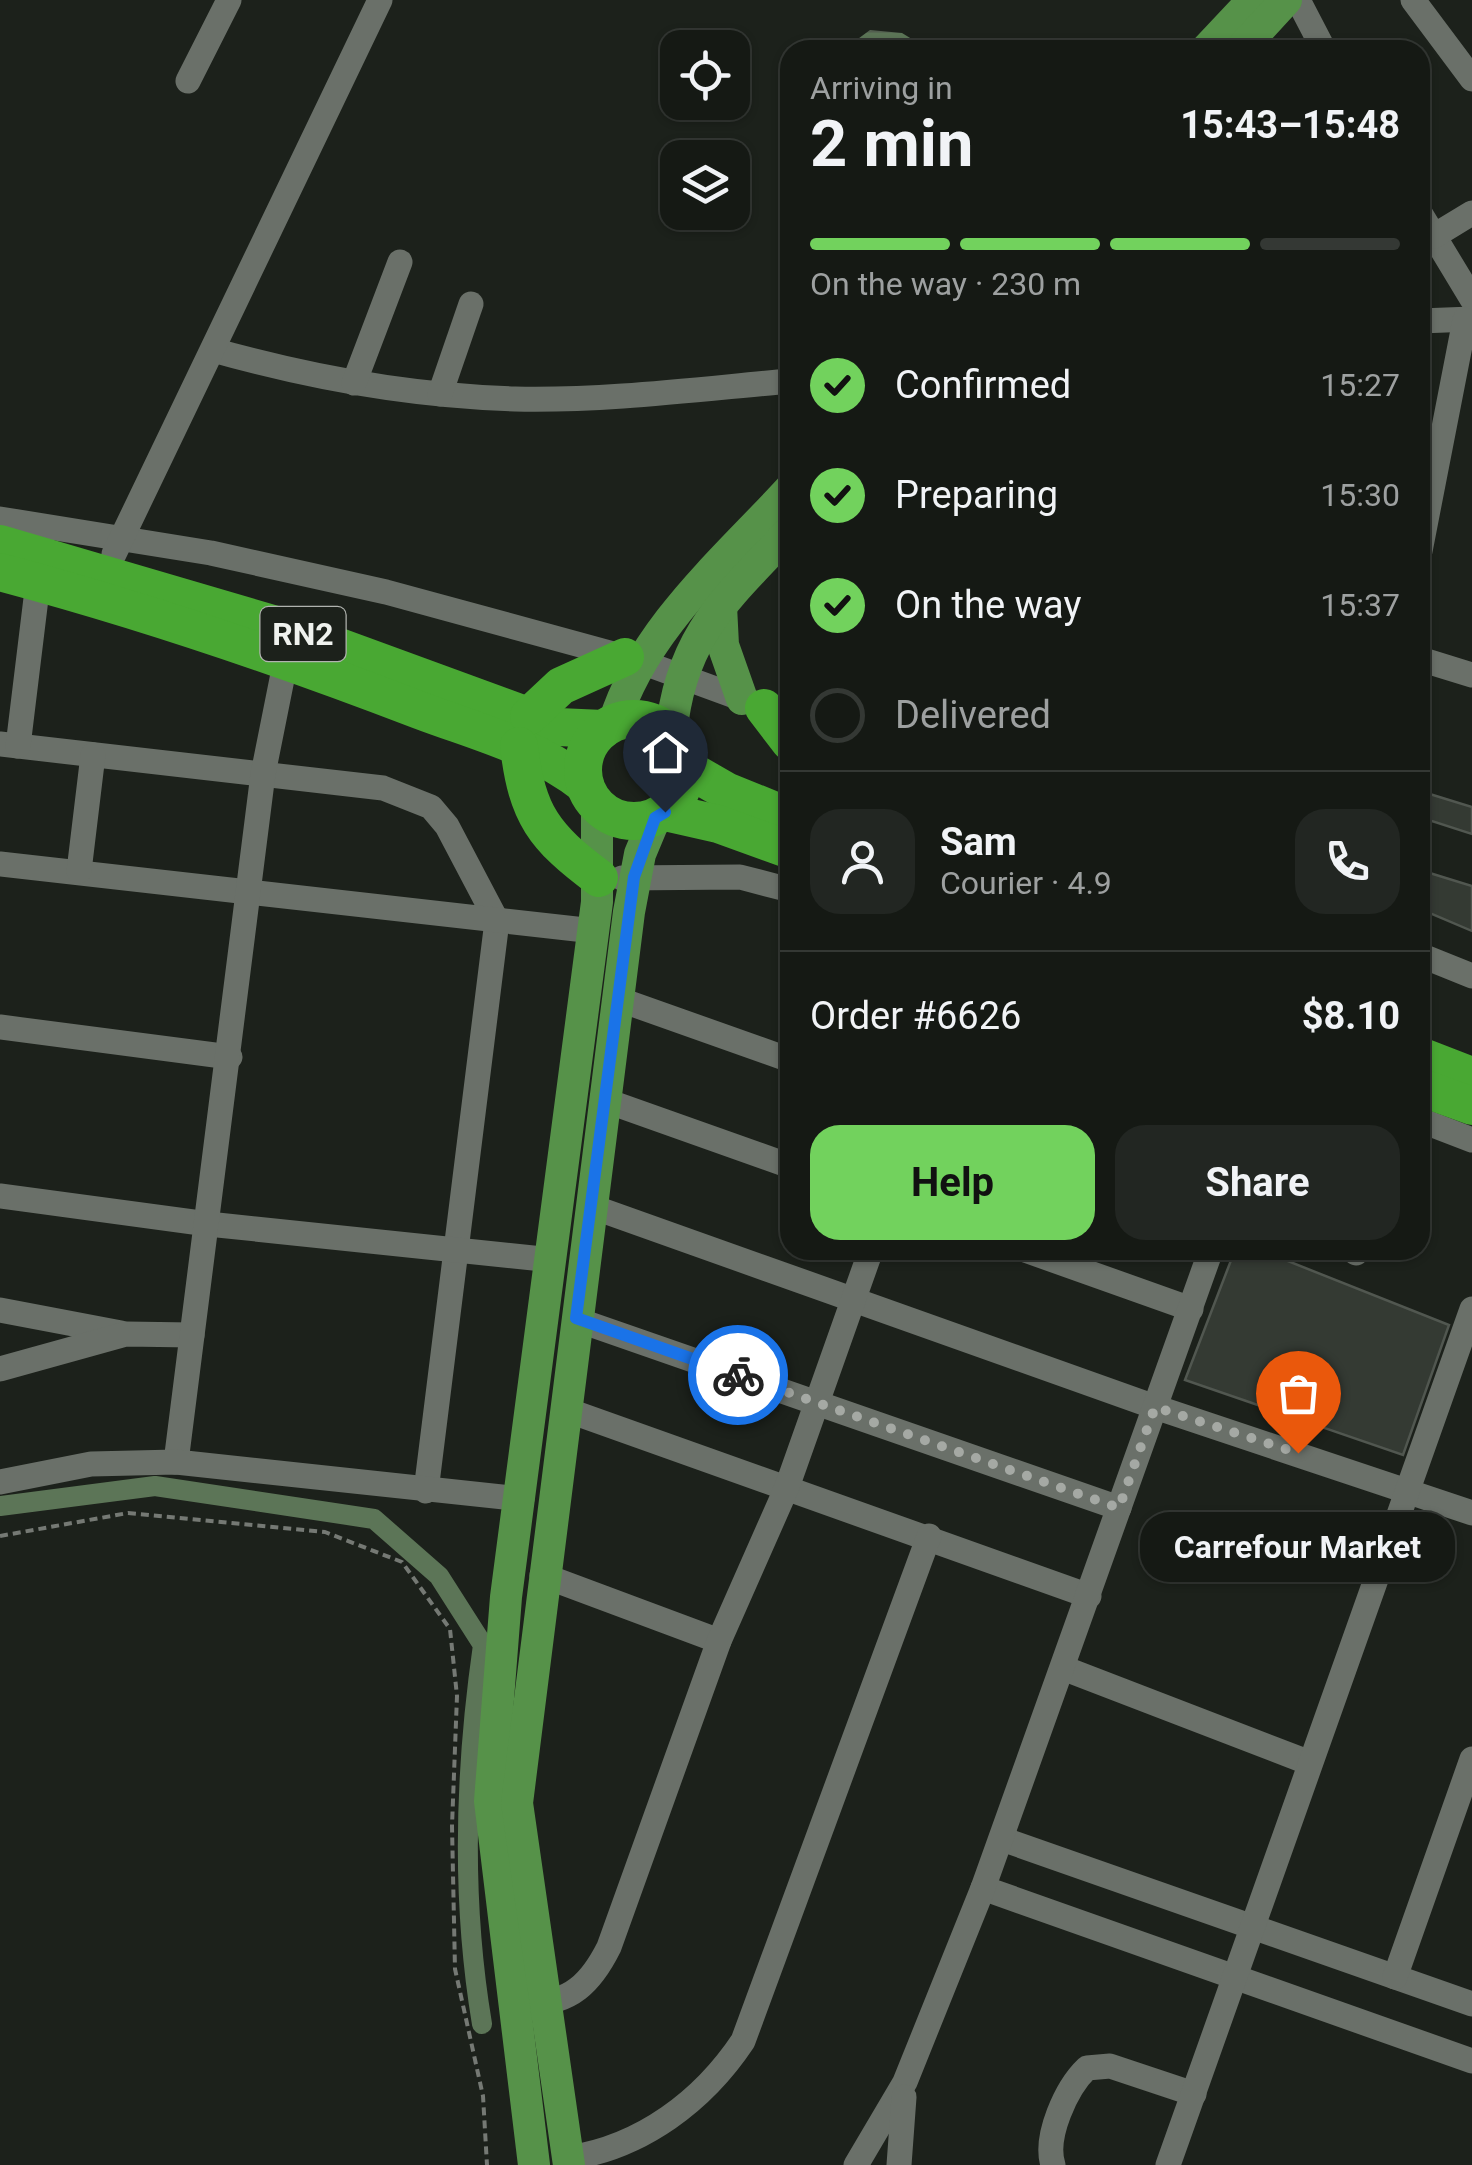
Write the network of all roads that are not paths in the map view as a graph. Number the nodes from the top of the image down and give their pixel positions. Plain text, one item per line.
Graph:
1 (229, 0) edge
2 (380, 0) edge
3 (1286, 0) edge
4 (1298, 0) edge
5 (1413, 0) edge
6 (1236, 18) edge
7 (1215, 40) edge
8 (1319, 40) edge
9 (1472, 80) edge
10 (188, 81) dead end
11 (1472, 213) edge
12 (1430, 229) edge
13 (1434, 236) junction
14 (400, 262) dead end
15 (471, 304) dead end
16 (1470, 313) edge
17 (1430, 319) edge
18 (213, 350) junction
19 (780, 382) edge
20 (354, 383) junction
21 (440, 394) junction
22 (780, 499) edge
23 (1430, 500) edge
24 (0, 519) edge
25 (780, 542) edge
26 (0, 544) edge
27 (113, 556) junction
28 (0, 572) edge
29 (38, 582) junction
30 (721, 606) junction
31 (286, 658) junction
32 (632, 658) junction
33 (1430, 663) edge
34 (1472, 675) edge
35 (680, 676) junction
36 (766, 708) edge
37 (608, 726) junction
38 (524, 731) junction
39 (9, 745) edge
40 (678, 752) junction
41 (93, 755) junction
42 (264, 774) junction
43 (591, 796) junction
44 (780, 814) edge
45 (660, 815) junction
46 (780, 846) edge
47 (0, 864) edge
48 (78, 872) junction
49 (616, 878) junction
50 (780, 887) edge
51 (251, 892) junction
52 (498, 922) junction
53 (594, 931) junction
54 (1430, 958) edge
55 (1472, 976) edge
56 (618, 999) junction
57 (0, 1026) edge
58 (780, 1056) edge
59 (230, 1057) junction
60 (1430, 1060) edge
61 (1472, 1076) edge
62 (1430, 1091) edge
63 (604, 1100) junction
64 (1472, 1106) edge
65 (1430, 1124) edge
66 (1472, 1140) edge
67 (780, 1162) edge
68 (0, 1196) edge
69 (590, 1206) junction
70 (208, 1224) junction
71 (457, 1251) junction
72 (552, 1260) junction
73 (868, 1260) edge
74 (1053, 1260) edge
75 (1208, 1260) edge
76 (854, 1299) junction
77 (1191, 1309) junction
78 (1472, 1309) edge
79 (0, 1310) edge
80 (576, 1318) junction
81 (126, 1334) junction
82 (192, 1335) junction
83 (0, 1369) edge
84 (816, 1402) junction
85 (1155, 1407) junction
86 (564, 1409) junction
87 (176, 1462) junction
88 (0, 1482) edge
89 (786, 1486) junction
90 (1405, 1488) junction
91 (426, 1491) junction
92 (522, 1499) junction
93 (1119, 1508) junction
94 (1472, 1513) edge
95 (929, 1536) junction
96 (542, 1575) junction
97 (1088, 1596) junction
98 (718, 1642) junction
99 (1063, 1668) junction
100 (1472, 1759) edge
101 (1310, 1763) junction
102 (1002, 1839) junction
103 (983, 1888) junction
104 (1251, 1928) junction
105 (1395, 1977) junction
106 (1234, 1980) junction
107 (530, 2004) junction
108 (1472, 2004) edge
109 (1472, 2062) edge
110 (905, 2082) junction
111 (1194, 2094) junction
112 (569, 2162) edge
113 (534, 2165) edge
114 (856, 2165) edge
115 (898, 2165) edge
116 (1053, 2165) edge
117 (1168, 2165) edge

1 - 10 street
2 - 18 street
3 - 6 main road
4 - 8 street
5 - 9 street
6 - 7 main road
11 - 13 street
12 - 13 street
13 - 16 street
14 - 20 street
15 - 21 street
16 - 17 street
16 - 23 street
18 - 20 street
18 - 27 street
19 - 21 street
20 - 21 street
22 - 32 main road
24 - 27 street
25 - 30 main road
26 - 27 highway, RN2
27 - 32 street
27 - 38 highway, RN2
28 - 29 highway, RN2
29 - 31 highway, RN2
29 - 39 street
30 - 35 main road
30 - 36 main road
31 - 38 highway, RN2
31 - 42 street
32 - 35 street
32 - 37 main road
32 - 38 highway
33 - 34 street
35 - 36 street
35 - 40 main road
37 - 38 highway, RN2
37 - 40 highway, RN2
37 - 43 highway
38 - 43 highway, RN2
38 - 49 highway
39 - 41 street
40 - 44 highway, RN2
40 - 45 highway
41 - 42 street
41 - 48 street
42 - 51 street
42 - 52 street
43 - 45 highway, RN2
43 - 49 main road
45 - 46 highway, RN2
45 - 49 main road
47 - 48 street
48 - 51 street
49 - 50 street
49 - 53 main road
49 - 56 main road
51 - 52 street
51 - 59 street
52 - 53 street
52 - 71 street
53 - 72 main road
54 - 55 street
56 - 58 street
56 - 63 main road
57 - 59 street
59 - 70 street
60 - 61 highway
62 - 64 highway
63 - 67 street
63 - 69 main road
65 - 66 street
68 - 70 street
69 - 76 street
69 - 80 main road
70 - 71 street
70 - 82 street
71 - 72 street
71 - 91 street
72 - 92 main road
73 - 76 street
74 - 77 street
75 - 77 street
76 - 84 street
76 - 85 street
77 - 85 street
78 - 90 street
79 - 81 street
80 - 84 street
80 - 86 main road
81 - 82 street
81 - 83 street
82 - 87 street
84 - 89 street
84 - 93 street
85 - 90 street
85 - 93 street
86 - 89 street
86 - 96 main road
87 - 88 street
87 - 91 street
89 - 95 street
89 - 98 street
90 - 94 street
90 - 101 street
91 - 92 street
92 - 107 main road
93 - 97 street
95 - 97 street
95 - 112 street
96 - 98 street
96 - 107 main road
97 - 99 street
98 - 107 street
99 - 101 street
99 - 102 street
100 - 105 street
101 - 104 street
102 - 103 street
102 - 104 street
103 - 106 street
103 - 110 street
104 - 105 street
104 - 106 street
105 - 108 street
106 - 109 street
106 - 111 street
107 - 112 main road
107 - 113 main road
110 - 114 street
110 - 115 street
111 - 116 street
111 - 117 street

